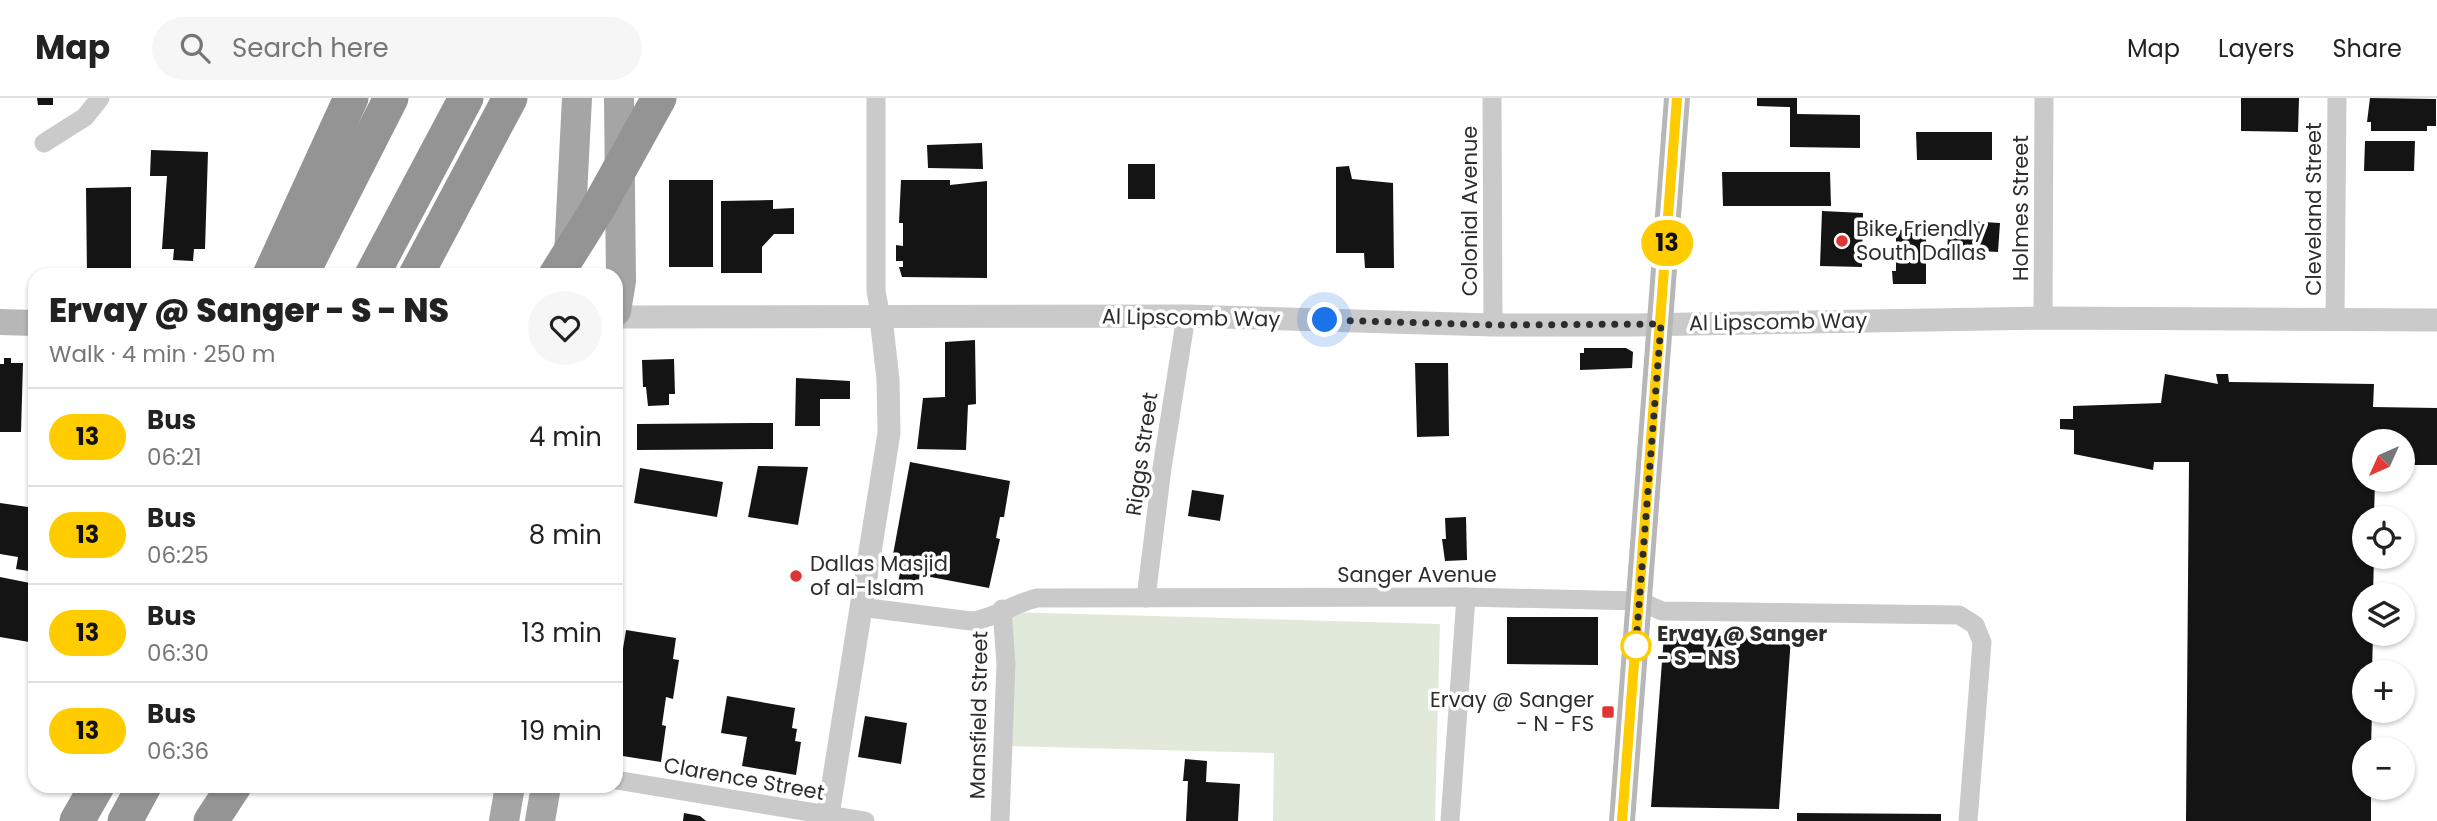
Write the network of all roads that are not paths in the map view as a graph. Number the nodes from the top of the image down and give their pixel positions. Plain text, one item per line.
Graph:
1 (100, 98) edge
2 (351, 98) edge
3 (391, 98) edge
4 (466, 98) edge
5 (510, 98) edge
6 (577, 98) edge
7 (620, 98) edge
8 (638, 98) edge
9 (659, 98) edge
10 (876, 98) edge
11 (1492, 98) edge
12 (1677, 98) edge
13 (2044, 98) edge
14 (2337, 98) edge
15 (44, 143) dead end
16 (621, 202) junction
17 (273, 268) edge
18 (305, 268) edge
19 (376, 268) edge
20 (420, 268) edge
21 (560, 268) edge
22 (568, 268) edge
23 (621, 268) edge
24 (1186, 316) junction
25 (623, 317) edge
26 (881, 318) junction
27 (2043, 318) junction
28 (2335, 320) junction
29 (2437, 320) edge
30 (0, 322) edge
31 (28, 323) edge
32 (1661, 324) junction
33 (1493, 325) junction
34 (1466, 597) junction
35 (1146, 598) junction
36 (1639, 601) junction
37 (860, 607) junction
38 (1002, 609) junction
39 (623, 781) edge
40 (80, 793) edge
41 (93, 793) edge
42 (140, 793) edge
43 (229, 793) edge
44 (509, 793) edge
45 (545, 793) edge
46 (827, 818) edge
47 (71, 821) edge
48 (77, 821) edge
49 (125, 821) edge
50 (211, 821) edge
51 (504, 821) edge
52 (540, 821) edge
53 (865, 821) edge
54 (1000, 821) edge
55 (1450, 821) edge
56 (1622, 821) edge
57 (1968, 821) edge

1 - 15 street
2 - 17 highway
3 - 18 highway
4 - 19 highway
5 - 20 highway
6 - 22 main road
7 - 16 main road
8 - 16 highway
9 - 21 highway, bridge
10 - 26 street
11 - 33 street, Colonial Avenue
12 - 32 main road
13 - 27 street, Holmes Street
14 - 28 street, Cleveland Street
16 - 23 main road
24 - 26 street, Al Lipscomb Way
24 - 33 street, Al Lipscomb Way
24 - 35 street, Riggs Street
25 - 26 street, Al Lipscomb Way
26 - 37 street
27 - 28 street, Al Lipscomb Way
27 - 32 street, Al Lipscomb Way
28 - 29 street, Al Lipscomb Way
30 - 31 main road
32 - 33 street, Al Lipscomb Way
32 - 36 main road
34 - 35 street, Sanger Avenue
34 - 36 street, Sanger Avenue
34 - 55 street
35 - 38 street, Sanger Avenue
36 - 56 main road
36 - 57 street, Sanger Avenue
37 - 38 street, Sanger Avenue
37 - 46 street
38 - 54 street, Mansfield Street
39 - 46 street, Clarence Street
40 - 47 highway
41 - 48 highway
42 - 49 highway
43 - 50 highway
44 - 51 main road
45 - 52 main road
46 - 53 street, Clarence Street

